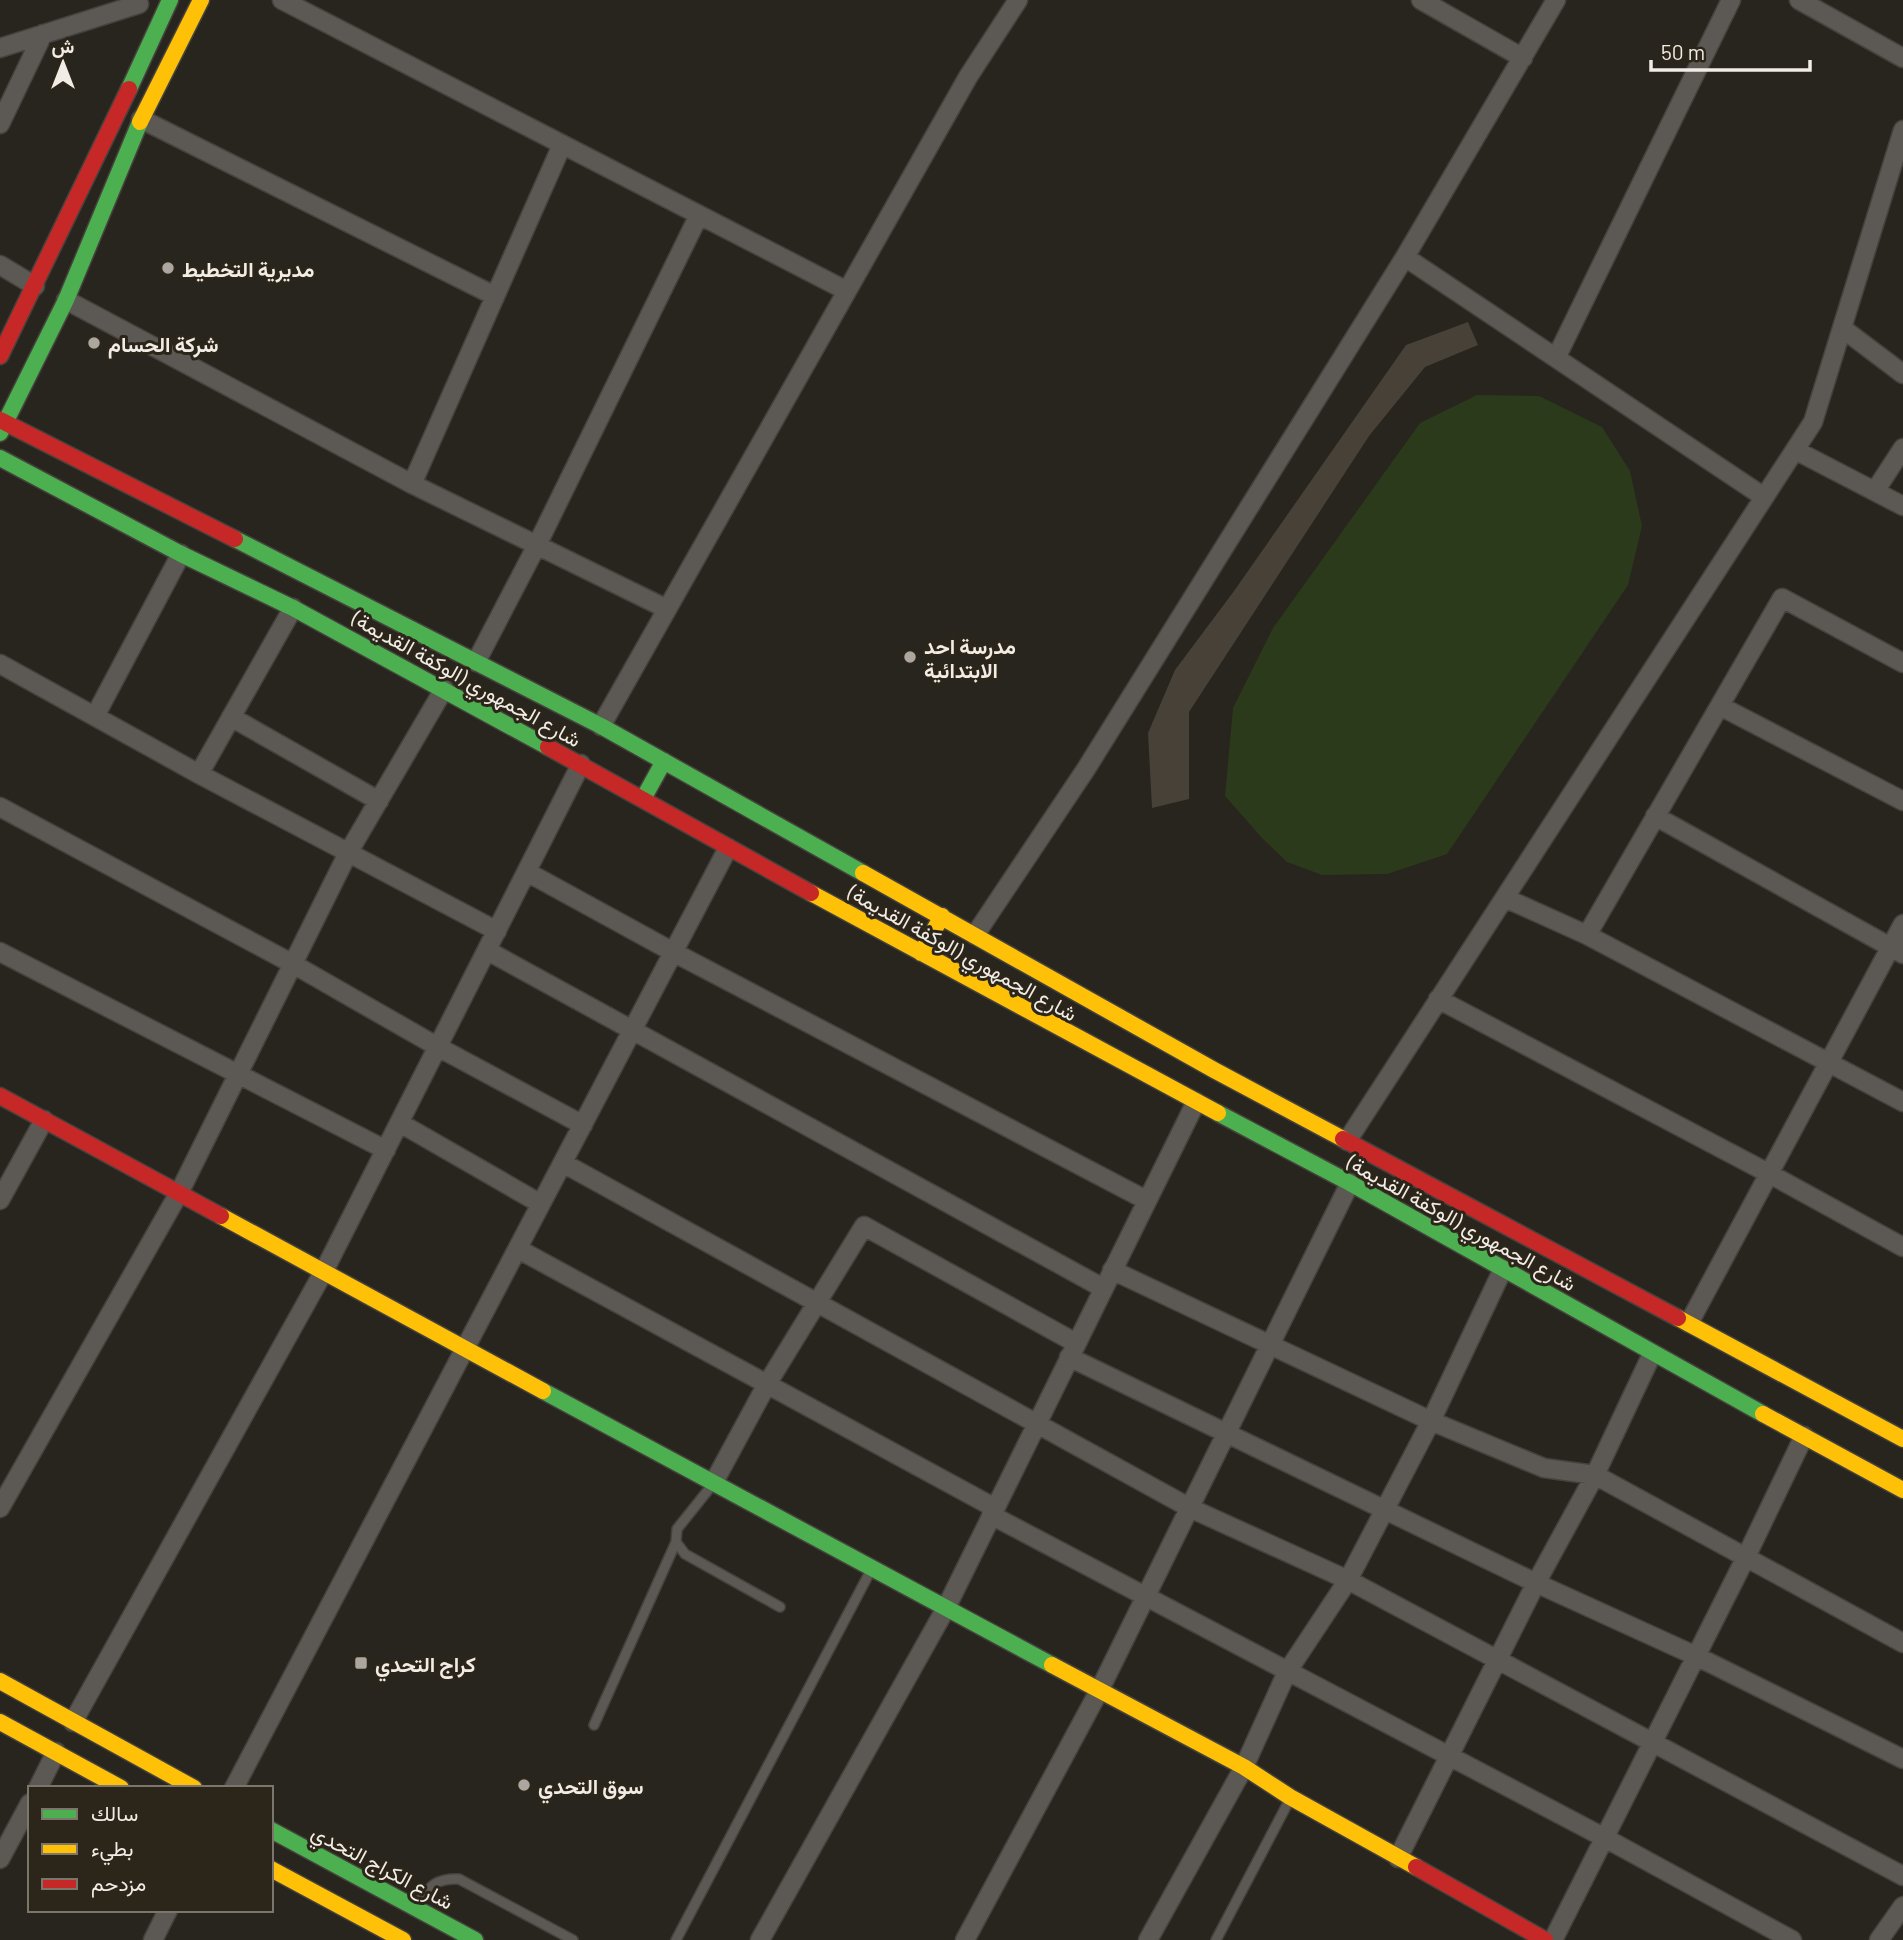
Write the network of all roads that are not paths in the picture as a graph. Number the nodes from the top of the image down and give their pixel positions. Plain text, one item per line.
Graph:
1 (170, 0) edge
2 (201, 0) edge
3 (282, 0) edge
4 (1421, 0) edge
5 (1556, 0) edge
6 (1731, 0) edge
7 (1799, 0) edge
8 (138, 2) edge
9 (1013, 2) edge
10 (154, 33) junction
11 (43, 34) junction
12 (0, 48) edge
13 (1523, 58) junction
14 (1903, 58) edge
15 (141, 119) junction
16 (0, 124) edge
17 (1903, 130) edge
18 (562, 145) junction
19 (699, 215) junction
20 (1405, 257) junction
21 (0, 265) edge
22 (35, 286) junction
23 (847, 291) junction
24 (495, 296) junction
25 (66, 300) junction
26 (1842, 328) junction
27 (0, 356) edge
28 (1556, 358) junction
29 (1903, 374) edge
30 (2, 425) edge
31 (1903, 448) edge
32 (1795, 450) junction
33 (0, 458) edge
34 (412, 484) junction
35 (1875, 491) junction
36 (1764, 497) junction
37 (1903, 506) edge
38 (537, 545) junction
39 (181, 554) junction
40 (293, 608) junction
41 (667, 609) junction
42 (476, 662) junction
43 (1903, 663) edge
44 (0, 664) edge
45 (444, 689) junction
46 (1720, 706) junction
47 (95, 716) junction
48 (231, 717) junction
49 (601, 726) junction
50 (664, 761) junction
51 (582, 764) junction
52 (200, 774) junction
53 (643, 799) junction
54 (379, 801) junction
55 (1903, 801) edge
56 (0, 807) edge
57 (1656, 816) junction
58 (728, 848) junction
59 (348, 853) junction
60 (527, 872) junction
61 (1505, 898) junction
62 (942, 916) junction
63 (1903, 924) edge
64 (497, 932) junction
65 (975, 935) junction
66 (1587, 935) junction
67 (488, 951) junction
68 (1897, 951) edge
69 (0, 952) edge
70 (673, 952) junction
71 (921, 953) junction
72 (293, 964) junction
73 (1438, 999) junction
74 (631, 1031) junction
75 (438, 1046) junction
76 (1829, 1061) junction
77 (238, 1074) junction
78 (0, 1096) edge
79 (1196, 1102) junction
80 (1903, 1102) edge
81 (44, 1120) junction
82 (400, 1122) junction
83 (583, 1125) junction
84 (1347, 1141) junction
85 (386, 1150) junction
86 (563, 1163) junction
87 (1768, 1173) junction
88 (1350, 1183) junction
89 (179, 1193) junction
90 (0, 1200) edge
91 (1146, 1200) junction
92 (541, 1204) junction
93 (1903, 1247) edge
94 (518, 1249) junction
95 (1503, 1269) junction
96 (1112, 1270) junction
97 (324, 1271) junction
98 (1103, 1288) junction
99 (816, 1302) junction
100 (1689, 1324) junction
101 (1271, 1347) junction
102 (466, 1348) junction
103 (1073, 1350) junction
104 (1651, 1353) junction
105 (766, 1384) junction
106 (1431, 1421) junction
107 (1036, 1424) junction
108 (1228, 1434) junction
109 (1804, 1436) junction
110 (1903, 1439) edge
111 (1595, 1475) junction
112 (714, 1482) junction
113 (1903, 1490) edge
114 (0, 1508) edge
115 (1190, 1508) junction
116 (1384, 1509) junction
117 (993, 1512) junction
118 (676, 1542) junction
119 (1746, 1557) junction
120 (872, 1569) junction
121 (1348, 1580) junction
122 (1536, 1583) junction
123 (1146, 1597) junction
124 (779, 1607) dead end
125 (946, 1608) junction
126 (1903, 1643) edge
127 (1696, 1656) junction
128 (1498, 1661) junction
129 (1287, 1672) junction
130 (0, 1681) edge
131 (1099, 1691) junction
132 (0, 1722) edge
133 (73, 1722) junction
134 (594, 1726) dead end
135 (1653, 1742) junction
136 (57, 1752) junction
137 (1449, 1758) junction
138 (1903, 1759) edge
139 (1244, 1767) junction
140 (39, 1786) edge
141 (117, 1786) edge
142 (190, 1786) edge
143 (235, 1786) edge
144 (1290, 1797) junction
145 (28, 1807) edge
146 (273, 1831) edge
147 (1605, 1839) junction
148 (1398, 1858) junction
149 (0, 1859) edge
150 (273, 1870) edge
151 (1903, 1876) edge
152 (1903, 1906) edge
153 (415, 1907) junction
154 (167, 1912) edge
155 (153, 1940) edge
156 (403, 1940) edge
157 (475, 1940) edge
158 (573, 1940) edge
159 (676, 1940) edge
160 (760, 1940) edge
161 (965, 1940) edge
162 (1148, 1940) edge
163 (1216, 1940) edge
164 (1545, 1940) edge
165 (1553, 1940) edge
166 (1792, 1940) edge
167 (1879, 1940) edge

1 - 10 main road
2 - 15 main road
3 - 18 street
4 - 13 street
5 - 13 street
6 - 28 street
7 - 14 street
8 - 10 street
8 - 11 street
9 - 23 street
10 - 22 main road
11 - 12 street
11 - 16 street
13 - 20 street
15 - 24 street
15 - 25 main road
17 - 26 street
18 - 19 street
18 - 24 street
19 - 23 street
19 - 38 street
20 - 28 street
20 - 65 street
21 - 22 street
22 - 27 main road
23 - 41 street
24 - 34 street
25 - 30 main road
25 - 34 street
26 - 29 street
26 - 32 street
28 - 36 street
30 - 42 main road, شارع الجمهوري (الوكفة القديمة)
31 - 35 street
32 - 35 street
32 - 36 street
33 - 39 main road, شارع الجمهوري (الوكفة القديمة)
34 - 38 street
35 - 37 street
36 - 61 street
38 - 41 street
38 - 42 street
39 - 40 main road, شارع الجمهوري (الوكفة القديمة)
39 - 47 street
40 - 45 main road, شارع الجمهوري (الوكفة القديمة)
40 - 48 street
41 - 49 street
42 - 49 main road, شارع الجمهوري (الوكفة القديمة)
43 - 46 street
44 - 47 street
45 - 51 main road, شارع الجمهوري (الوكفة القديمة)
45 - 54 street
46 - 55 street
46 - 57 street
47 - 52 street
48 - 52 street
48 - 54 street
49 - 50 main road, شارع الجمهوري (الوكفة القديمة)
50 - 53 main road
50 - 62 main road, شارع الجمهوري (الوكفة القديمة)
51 - 53 main road, شارع الجمهوري (الوكفة القديمة)
51 - 60 street
52 - 59 street
53 - 58 main road, شارع الجمهوري (الوكفة القديمة)
54 - 59 street
56 - 72 street
57 - 66 street
57 - 68 street
58 - 70 street
58 - 71 main road, شارع الجمهوري (الوكفة القديمة)
59 - 64 street
59 - 72 street
60 - 64 street
60 - 70 street
61 - 66 street
61 - 73 street
62 - 65 main road, شارع الجمهوري (الوكفة القديمة)
62 - 71 main road
63 - 68 street
64 - 67 street
65 - 84 main road, شارع الجمهوري (الوكفة القديمة)
66 - 76 street
67 - 74 street
67 - 75 street
68 - 76 street
69 - 77 street
70 - 74 street
70 - 91 street
71 - 79 main road, شارع الجمهوري (الوكفة القديمة)
72 - 75 street
72 - 77 street
73 - 84 street
73 - 87 street
74 - 83 street
74 - 98 street
75 - 82 street
75 - 83 street
76 - 80 street
76 - 87 street
77 - 85 street
77 - 89 street
78 - 81 main road
79 - 88 main road, شارع الجمهوري (الوكفة القديمة)
79 - 91 street
81 - 89 main road
81 - 90 street
82 - 85 street
82 - 92 street
83 - 86 street
84 - 100 main road, شارع الجمهوري (الوكفة القديمة)
85 - 97 street
86 - 92 street
86 - 99 street
87 - 93 street
87 - 100 street
88 - 95 main road, شارع الجمهوري (الوكفة القديمة)
88 - 101 street
89 - 97 main road
89 - 114 street
91 - 96 street
92 - 94 street
94 - 102 street
94 - 105 street
95 - 104 main road, شارع الجمهوري (الوكفة القديمة)
95 - 106 street
96 - 98 street
96 - 101 street
97 - 102 main road
97 - 133 street
98 - 103 street
99 - 103 street
99 - 105 street
99 - 107 street
100 - 110 main road, شارع الجمهوري (الوكفة القديمة)
101 - 106 street
101 - 108 street
102 - 112 main road
102 - 143 street
103 - 107 street
103 - 108 street
104 - 109 main road, شارع الجمهوري (الوكفة القديمة)
104 - 111 street
105 - 112 street
105 - 117 street
106 - 111 street
106 - 116 street
107 - 115 street
107 - 117 street
108 - 115 street
108 - 116 street
109 - 113 main road, شارع الجمهوري (الوكفة القديمة)
109 - 119 street
111 - 119 street
111 - 122 street
112 - 118 lane
112 - 120 main road
115 - 121 street
115 - 123 street
116 - 121 street
116 - 122 street
117 - 123 street
117 - 125 street
118 - 124 lane
118 - 134 lane
119 - 126 street
119 - 127 street
120 - 125 main road
120 - 159 lane
121 - 128 street
121 - 129 street
122 - 127 street
122 - 128 street
123 - 129 street
123 - 131 street
125 - 131 main road
125 - 160 street
127 - 135 street
127 - 138 street
128 - 135 street
128 - 137 street
129 - 137 street
129 - 139 street
130 - 133 main road
131 - 139 main road
131 - 161 street
132 - 136 main road
133 - 142 main road
135 - 147 street
135 - 151 street
136 - 140 street
136 - 141 main road
137 - 147 street
137 - 148 street
139 - 144 main road
139 - 162 street
144 - 148 main road
144 - 163 lane
145 - 149 street
146 - 153 main road, شارع الكراج التحدي
147 - 165 street
147 - 166 street
148 - 164 main road
150 - 156 main road
152 - 167 street
153 - 157 main road, شارع الكراج التحدي
153 - 158 lane
154 - 155 street

